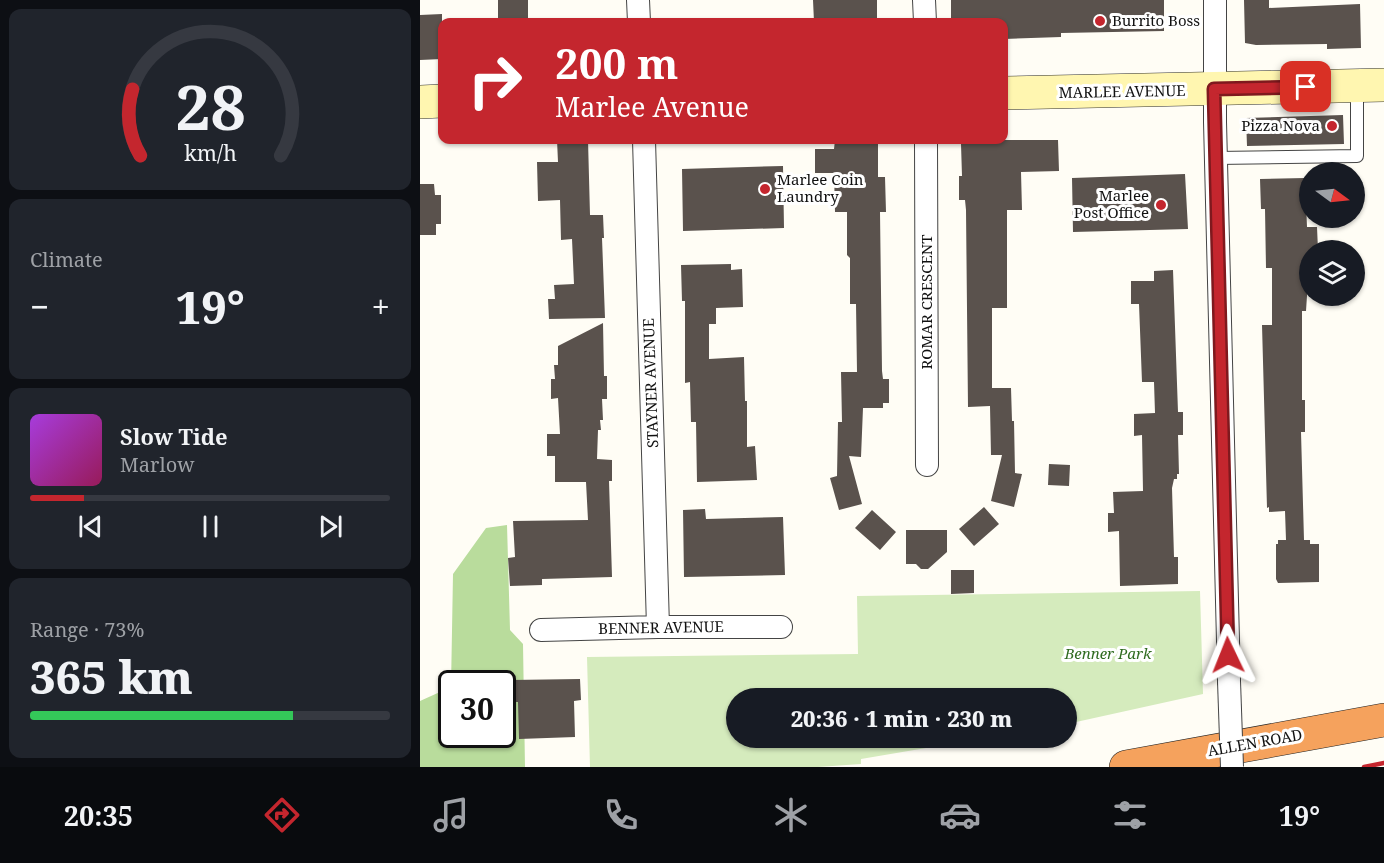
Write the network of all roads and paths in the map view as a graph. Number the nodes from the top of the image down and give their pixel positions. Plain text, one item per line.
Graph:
1 (639, 0) edge
2 (924, 0) edge
3 (1215, 0) edge
4 (639, 18) edge
5 (925, 18) edge
6 (1371, 85) edge
7 (1214, 89) junction
8 (1008, 93) edge
9 (420, 102) edge
10 (438, 102) edge
11 (644, 144) edge
12 (926, 144) edge
13 (1216, 158) junction
14 (927, 465) dead end
15 (658, 627) junction
16 (781, 627) dead end
17 (541, 630) dead end
18 (1384, 720) edge
19 (1126, 767) edge
20 (1232, 767) edge

1 - 4 street
2 - 5 street
3 - 7 street
6 - 7 street, MARLEE AVENUE
6 - 13 lane
7 - 8 street, MARLEE AVENUE
7 - 13 street
9 - 10 street
11 - 15 street, STAYNER AVENUE
12 - 14 street, ROMAR CRESCENT
13 - 20 street, bridge
15 - 16 street, BENNER AVENUE
15 - 17 street, BENNER AVENUE
18 - 19 highway, ALLEN ROAD

